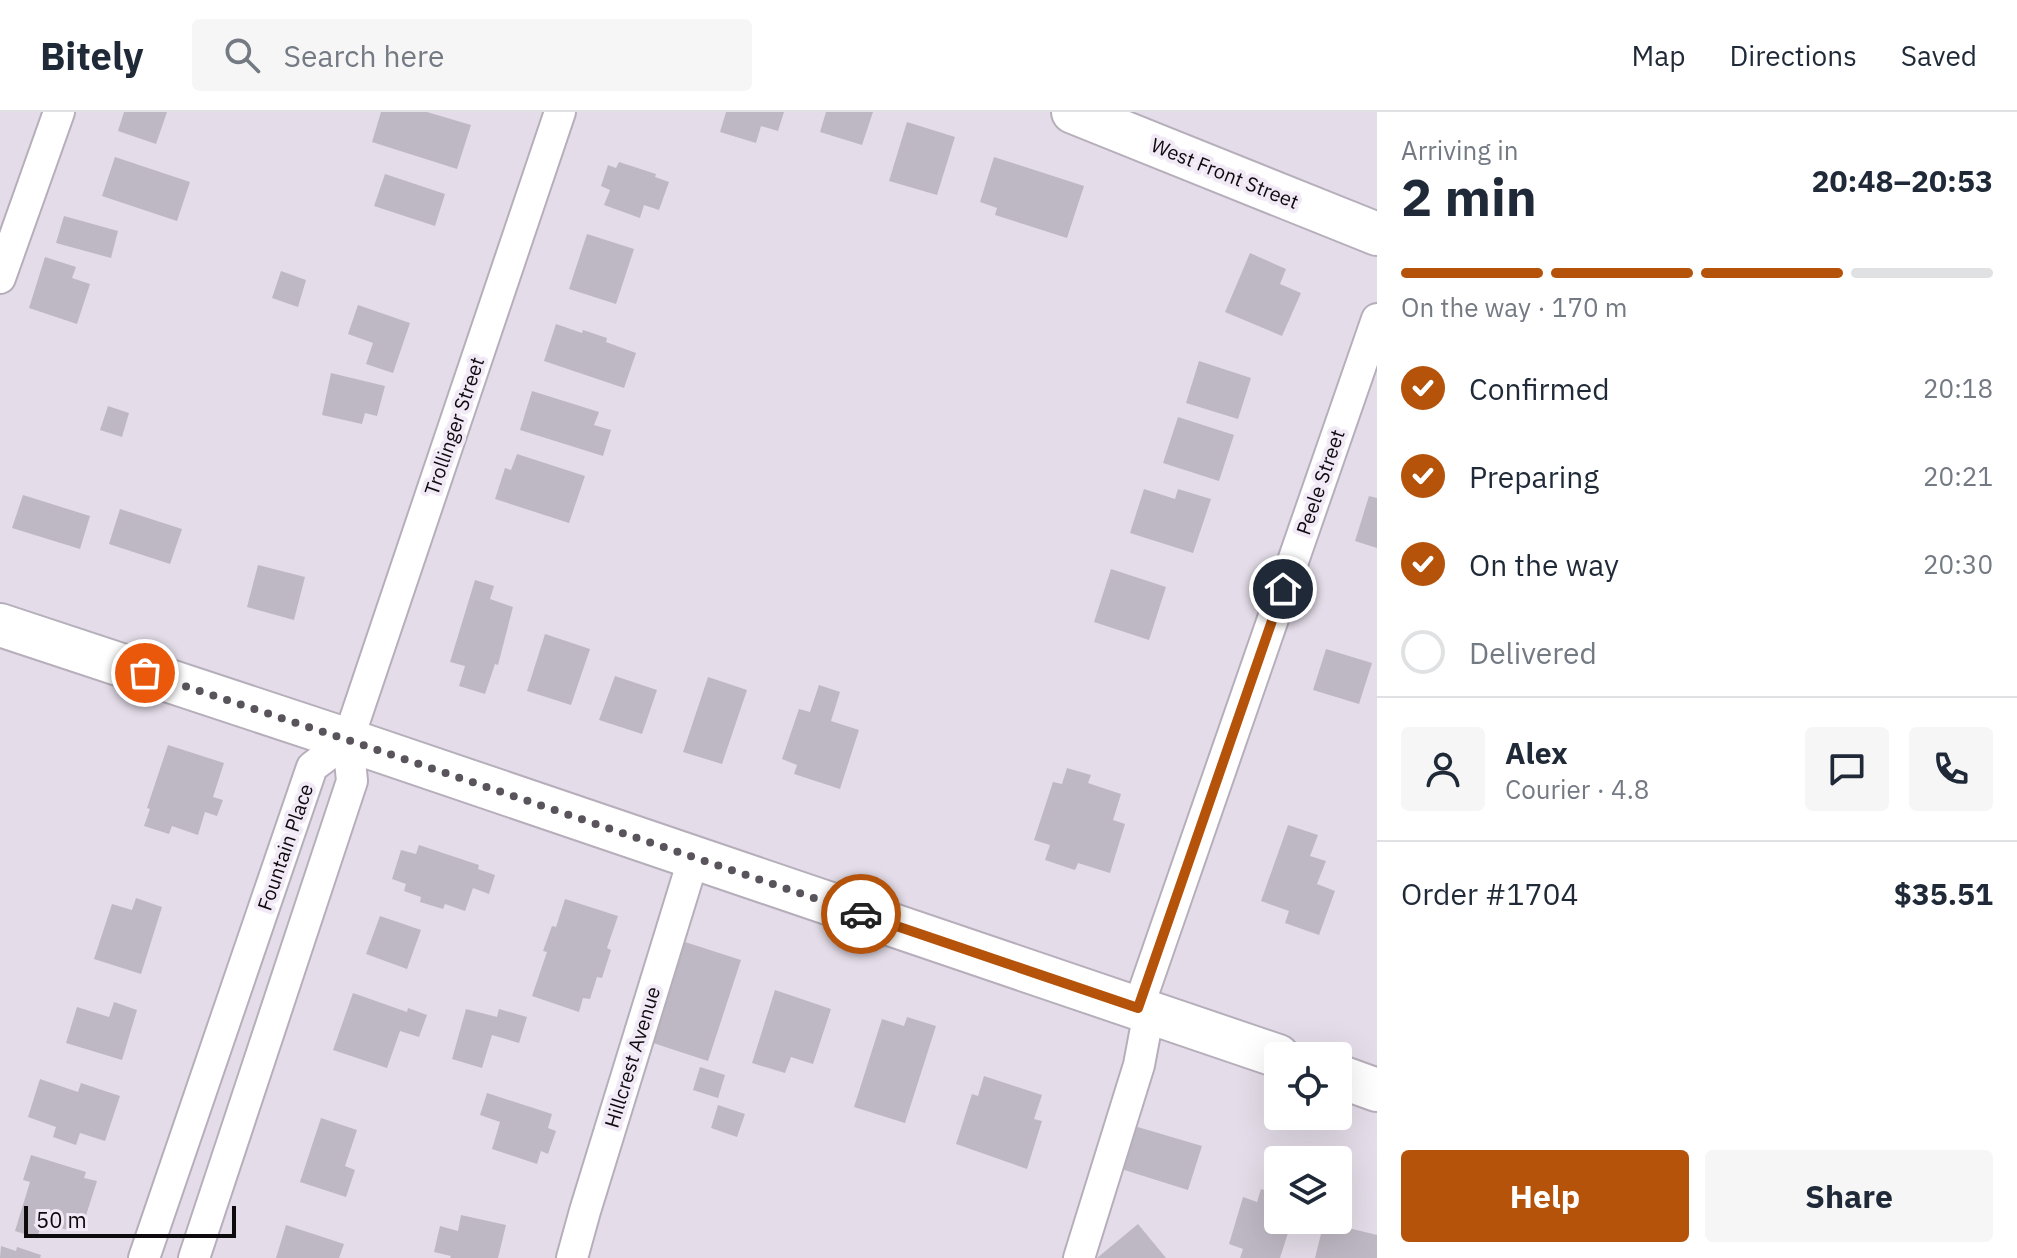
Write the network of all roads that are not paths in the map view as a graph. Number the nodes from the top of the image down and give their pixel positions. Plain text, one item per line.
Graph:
1 (59, 112) edge
2 (560, 112) edge
3 (1073, 112) edge
4 (1377, 234) edge
5 (0, 278) edge
6 (1377, 319) edge
7 (0, 625) edge
8 (348, 740) junction
9 (694, 857) junction
10 (1143, 1010) junction
11 (1264, 1051) edge
12 (1352, 1081) edge
13 (1377, 1090) edge
14 (144, 1258) edge
15 (194, 1258) edge
16 (572, 1258) edge
17 (1079, 1258) edge

1 - 5 street
2 - 8 street, Trollinger Street
3 - 4 street, West Front Street
6 - 10 street, Peele Street
7 - 8 street
8 - 9 street
8 - 14 street, Fountain Place
8 - 15 street
9 - 10 street
9 - 16 street, Hillcrest Avenue
10 - 11 street
10 - 17 street, Peele Street
12 - 13 street

